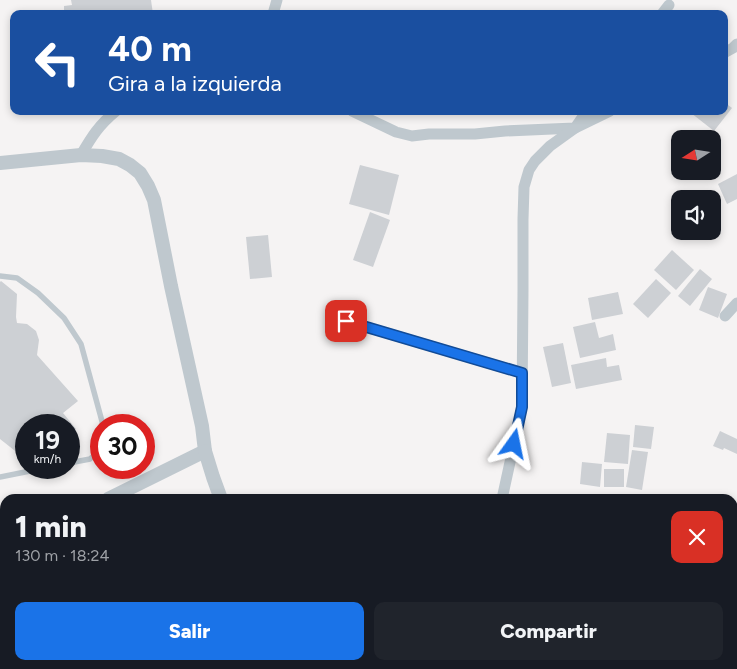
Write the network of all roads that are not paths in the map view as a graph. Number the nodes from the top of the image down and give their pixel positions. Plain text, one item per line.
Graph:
1 (111, 115) edge
2 (360, 115) edge
3 (584, 115) edge
4 (602, 115) edge
5 (575, 128) junction
6 (81, 155) junction
7 (0, 163) edge
8 (0, 276) edge
9 (737, 303) edge
10 (725, 316) dead end
11 (346, 321) dead end
12 (522, 373) junction
13 (100, 414) edge
14 (205, 451) junction
15 (15, 474) edge
16 (0, 477) edge
17 (118, 494) edge
18 (219, 494) edge
19 (503, 494) edge

1 - 6 street
2 - 5 street
3 - 5 street
4 - 5 street
5 - 12 street
6 - 7 street
6 - 14 street
8 - 13 lane
9 - 10 street
11 - 12 street
12 - 19 street
14 - 17 street
14 - 18 street
15 - 16 lane

